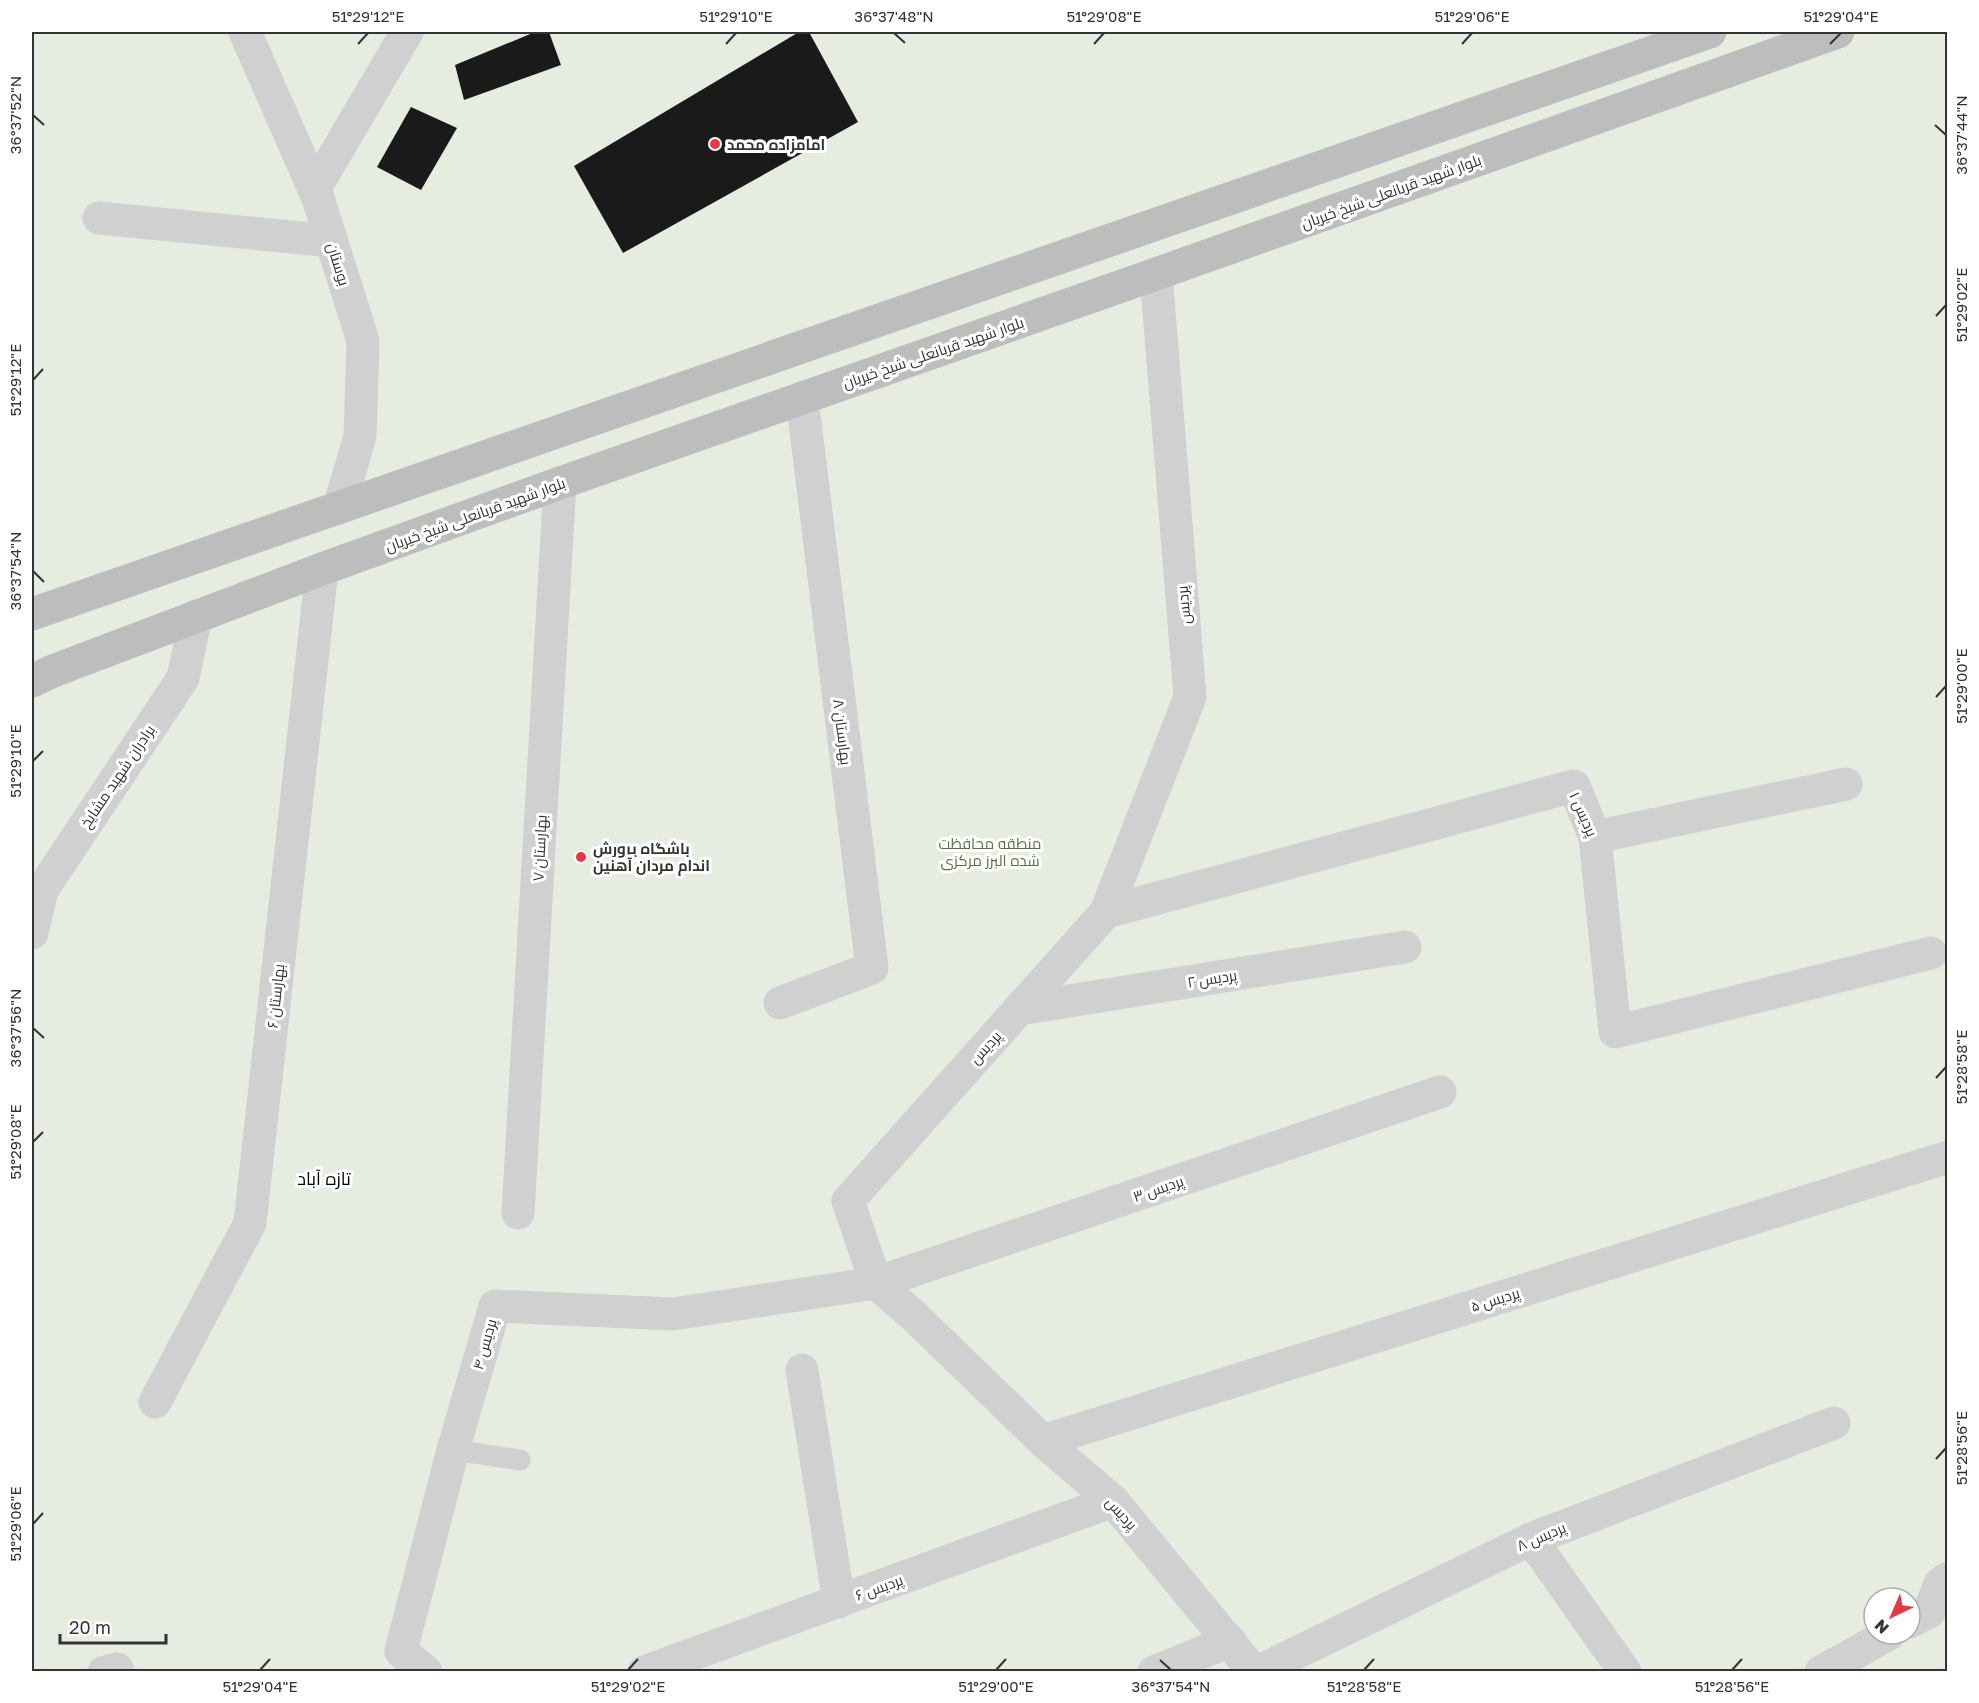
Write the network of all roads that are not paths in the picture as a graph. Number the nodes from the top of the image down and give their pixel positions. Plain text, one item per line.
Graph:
1 (245, 32) edge
2 (407, 32) edge
3 (1710, 32) edge
4 (1838, 32) edge
5 (1633, 57) junction
6 (1647, 100) junction
7 (314, 190) junction
8 (99, 218) dead end
9 (332, 241) junction
10 (1156, 274) junction
11 (787, 352) junction
12 (802, 398) junction
13 (560, 483) junction
14 (339, 508) junction
15 (322, 569) junction
16 (32, 614) edge
17 (196, 616) junction
18 (32, 681) edge
19 (1846, 784) dead end
20 (1595, 837) junction
21 (1106, 912) junction
22 (32, 933) edge
23 (1404, 946) dead end
24 (1931, 953) dead end
25 (780, 1003) dead end
26 (1019, 1009) junction
27 (1440, 1092) dead end
28 (1947, 1157) edge
29 (518, 1213) dead end
30 (876, 1283) junction
31 (802, 1370) dead end
32 (156, 1402) dead end
33 (1834, 1423) dead end
34 (1043, 1441) junction
35 (453, 1450) junction
36 (520, 1460) dead end
37 (1113, 1501) junction
38 (1531, 1539) junction
39 (1947, 1578) edge
40 (839, 1602) junction
41 (1922, 1616) edge
42 (1230, 1641) junction
43 (1866, 1646) edge
44 (104, 1671) edge
45 (118, 1671) edge
46 (426, 1671) edge
47 (644, 1671) edge
48 (1154, 1671) edge
49 (1255, 1671) edge
50 (1625, 1671) edge
51 (1821, 1671) edge

1 - 7 street, بوستان
2 - 7 street
3 - 5 street
4 - 6 street, بلوار شهید قربانعلی شیخ خیریان
5 - 6 street
5 - 11 street
6 - 10 street, بلوار شهید قربانعلی شیخ خیریان
7 - 9 street, بوستان
8 - 9 street
9 - 14 street, بوستان
10 - 12 street, بلوار شهید قربانعلی شیخ خیریان
10 - 21 street, پردیس
11 - 12 street
11 - 14 street
12 - 13 street, بلوار شهید قربانعلی شیخ خیریان
12 - 25 street, بهارستان ۸
13 - 15 street, بلوار شهید قربانعلی شیخ خیریان
13 - 29 street, بهارستان ۷
14 - 16 street
15 - 17 street, بلوار شهید قربانعلی شیخ خیریان
15 - 32 street, بهارستان ۶
17 - 18 street, بلوار شهید قربانعلی شیخ خیریان
17 - 22 street, برادران شهید مشایخ
19 - 20 street
20 - 21 street, پردیس ۱
20 - 24 street, پردیس ۱
21 - 26 street, پردیس
23 - 26 street, پردیس ۲
26 - 30 street, پردیس
27 - 30 street, پردیس ۳
28 - 34 street, پردیس ۵
30 - 34 street, پردیس
30 - 35 street, پردیس ۴
31 - 40 street
33 - 38 street, پردیس ۸
34 - 37 street, پردیس
35 - 36 lane
35 - 46 street, پردیس ۴
37 - 40 street, پردیس ۶
37 - 42 street, پردیس
38 - 49 street, پردیس ۸
38 - 50 street
39 - 41 street
40 - 47 street, پردیس ۶
42 - 48 street
42 - 49 street, پردیس
43 - 51 street
44 - 45 street

